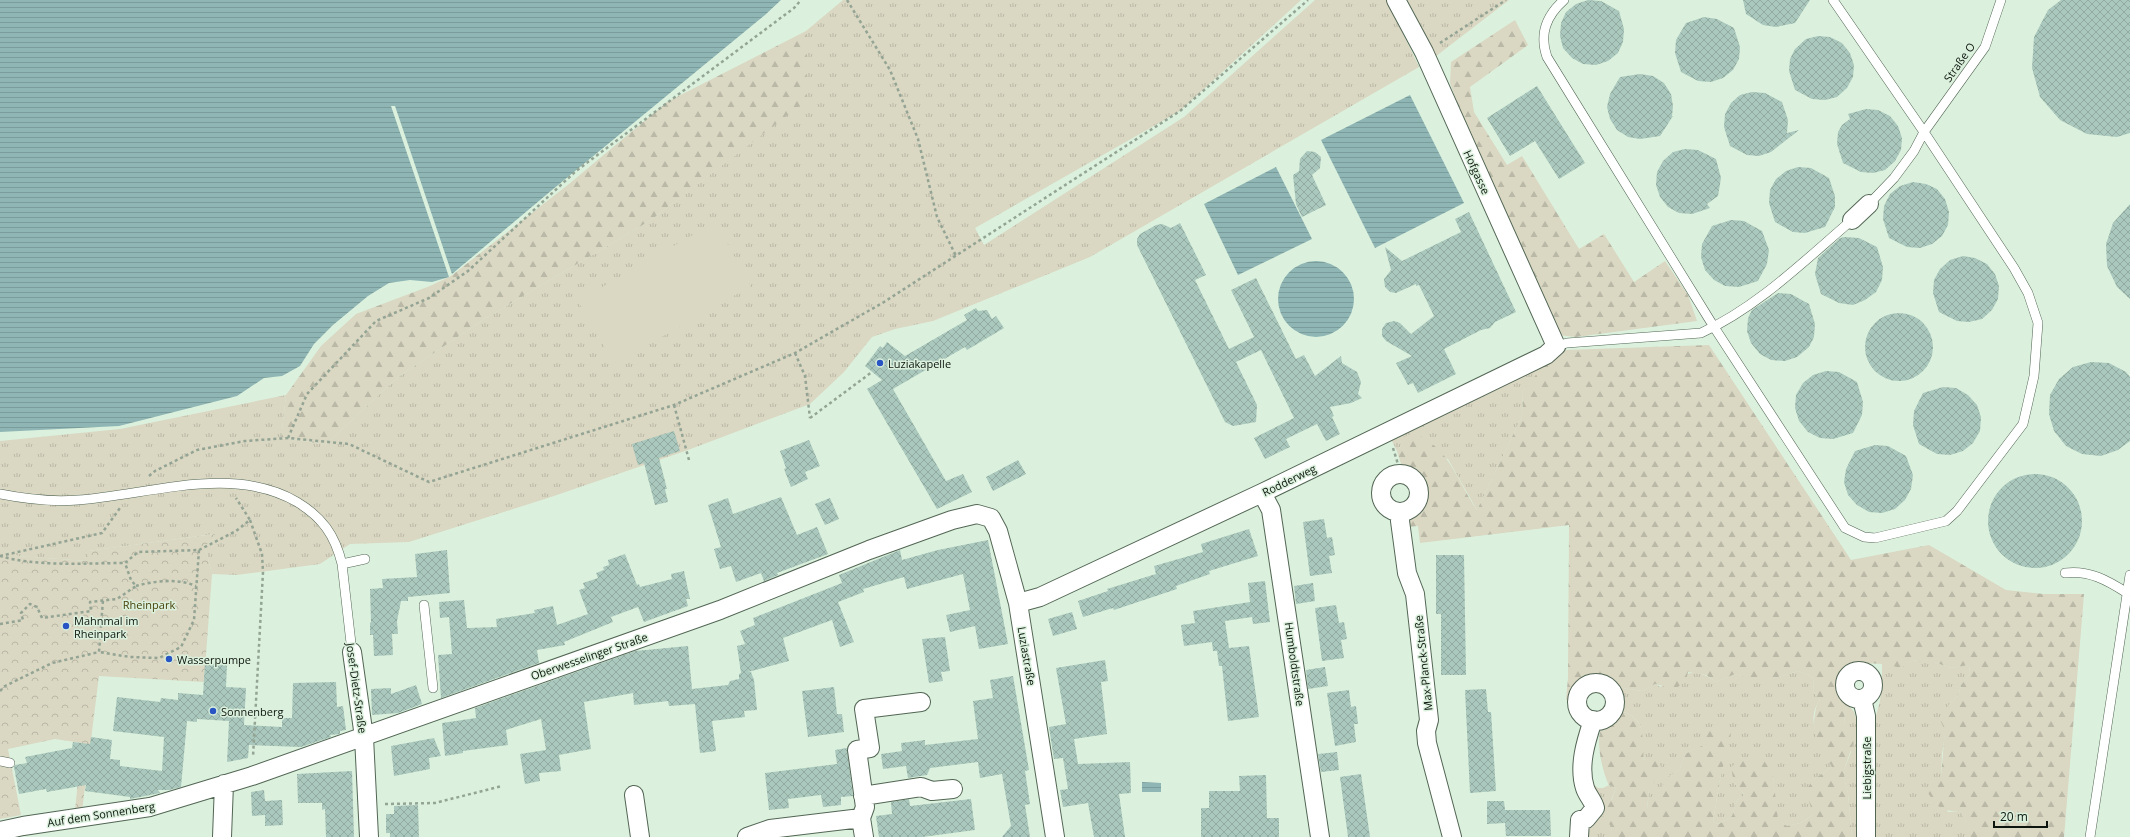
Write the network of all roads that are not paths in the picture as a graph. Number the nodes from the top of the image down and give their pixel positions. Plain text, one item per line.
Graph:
1 (1396, 0) edge
2 (1564, 0) edge
3 (1833, 0) edge
4 (2001, 0) edge
5 (1924, 132) junction
6 (1869, 204) joint
7 (1852, 220) joint
8 (1714, 327) junction
9 (1556, 346) junction
10 (1262, 493) junction
11 (0, 494) edge
12 (1401, 512) junction
13 (952, 520) joint
14 (365, 559) dead end
15 (342, 564) junction
16 (2065, 573) dead end
17 (2130, 575) edge
18 (2127, 593) junction
19 (1018, 603) junction
20 (424, 605) dead end
21 (352, 652) joint
22 (433, 688) dead end
23 (1862, 699) dead end
24 (921, 702) dead end
25 (1593, 720) dead end
26 (364, 736) junction
27 (0, 761) edge
28 (10, 763) dead end
29 (224, 784) junction
30 (954, 789) dead end
31 (634, 795) dead end
32 (863, 796) junction
33 (861, 818) junction
34 (0, 831) edge
35 (222, 837) edge
36 (369, 837) edge
37 (640, 837) edge
38 (747, 837) edge
39 (864, 837) edge
40 (1056, 837) edge
41 (1320, 837) edge
42 (1452, 837) edge
43 (1579, 837) edge
44 (1866, 837) edge
45 (2090, 837) edge

1 - 9 street, Hofgasse
2 - 8 lane
3 - 5 lane
4 - 5 lane, Straße O
5 - 6 lane, Straße O
5 - 8 lane
6 - 7 street
7 - 8 lane
8 - 9 lane
9 - 10 street, Rodderweg
10 - 19 street, Rodderweg
10 - 41 street, Humboldtstraße
11 - 15 lane, Josef-Dietz-Straße
12 - 12 street
12 - 42 street, Max-Planck-Straße
13 - 19 street, Luziastraße
13 - 26 street, Oberwesselinger Straße
14 - 15 lane
15 - 21 lane, Josef-Dietz-Straße
16 - 18 lane
17 - 18 lane
18 - 45 lane
19 - 40 street, Luziastraße
20 - 22 lane
21 - 26 street, Josef-Dietz-Straße
23 - 44 street, Liebigstraße
24 - 32 street
25 - 43 street
26 - 29 street, Oberwesselinger Straße
26 - 36 street, Josef-Dietz-Straße
27 - 28 lane
29 - 34 street, Auf dem Sonnenberg
29 - 35 street
30 - 32 street
31 - 37 street
32 - 33 street
33 - 38 street
33 - 39 street

